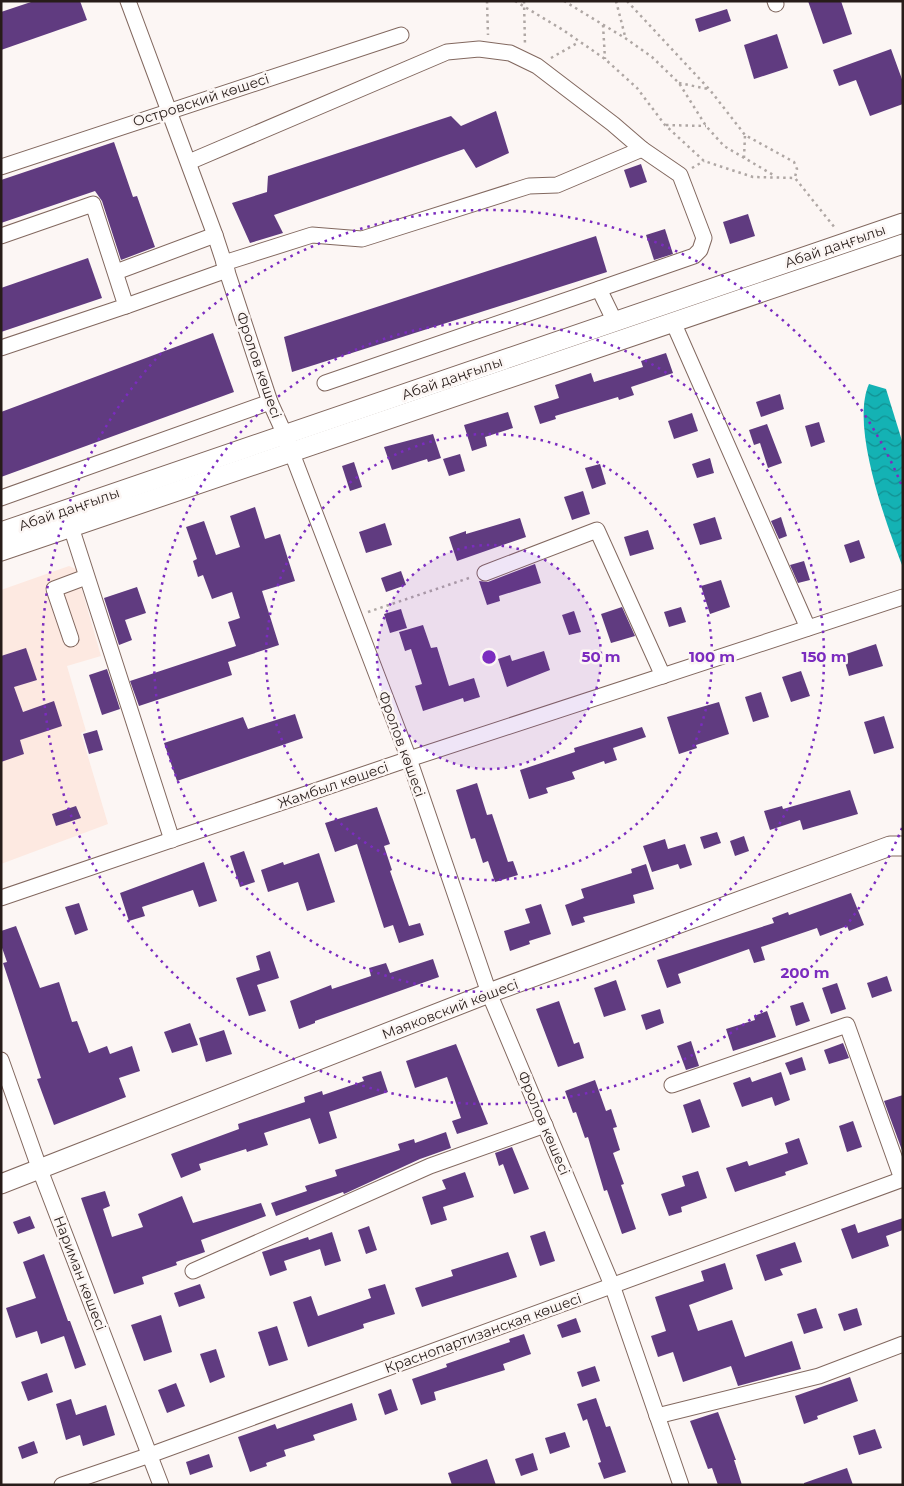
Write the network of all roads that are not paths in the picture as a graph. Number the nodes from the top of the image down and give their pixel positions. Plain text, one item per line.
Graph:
1 (128, 1) edge
2 (401, 35) dead end
3 (168, 111) junction
4 (642, 149) junction
5 (189, 162) junction
6 (1, 167) edge
7 (903, 223) edge
8 (215, 235) junction
9 (1, 236) edge
10 (903, 244) edge
11 (226, 266) junction
12 (116, 272) junction
13 (599, 289) junction
14 (126, 306) junction
15 (615, 322) junction
16 (673, 322) junction
17 (1, 348) edge
18 (325, 383) dead end
19 (270, 402) junction
20 (287, 444) junction
21 (1, 498) edge
22 (70, 527) junction
23 (1, 532) edge
24 (1, 551) edge
25 (485, 573) road end
26 (86, 577) junction
27 (903, 596) edge
28 (808, 628) junction
29 (71, 639) dead end
30 (663, 676) junction
31 (409, 759) junction
32 (172, 840) junction
33 (903, 846) edge
34 (1, 898) edge
35 (489, 993) junction
36 (1, 1060) edge
37 (672, 1084) dead end
38 (545, 1125) junction
39 (40, 1170) junction
40 (902, 1179) edge
41 (1, 1184) edge
42 (193, 1271) dead end
43 (612, 1285) junction
44 (903, 1344) edge
45 (657, 1416) junction
46 (150, 1454) junction
47 (62, 1485) edge
48 (161, 1485) edge
49 (681, 1485) edge

1 - 3 street, Фролов көшесі
2 - 3 street, Островский көшесі
3 - 5 street, Фролов көшесі
3 - 6 street, Островский көшесі
4 - 5 street
4 - 11 street
4 - 13 street
5 - 8 street, Фролов көшесі
7 - 15 main road, Абай даңғылы
8 - 11 street, Фролов көшесі
8 - 12 street
9 - 12 street
10 - 16 main road, Абай даңғылы
11 - 14 street
11 - 19 street, Фролов көшесі
12 - 14 street
13 - 15 street
13 - 18 street
14 - 17 street
15 - 20 main road, Абай даңғылы
16 - 20 main road, Абай даңғылы
16 - 28 street
19 - 20 street, Фролов көшесі
19 - 21 street
20 - 22 main road, Абай даңғылы
20 - 23 main road, Абай даңғылы
20 - 31 street, Фролов көшесі
22 - 24 main road, Абай даңғылы
22 - 26 street
25 - 30 street
26 - 29 street
26 - 32 street
27 - 28 street, Жамбыл көшесі
28 - 30 street, Жамбыл көшесі
30 - 31 street, Жамбыл көшесі
31 - 32 street, Жамбыл көшесі
31 - 35 street, Фролов көшесі
32 - 34 street, Жамбыл көшесі
33 - 35 main road, Маяковский көшесі
35 - 38 street, Фролов көшесі
35 - 39 main road, Маяковский көшесі
36 - 39 street, Нариман көшесі
37 - 40 street
38 - 42 street
38 - 43 street, Фролов көшесі
39 - 41 main road, Маяковский көшесі
39 - 46 street, Нариман көшесі
40 - 43 street, Краснопартизанская көшесі
43 - 45 street, Фролов көшесі
43 - 46 street, Краснопартизанская көшесі
44 - 45 street
45 - 49 street, Фролов көшесі
46 - 47 street, Краснопартизанская көшесі
46 - 48 street, Нариман көшесі

